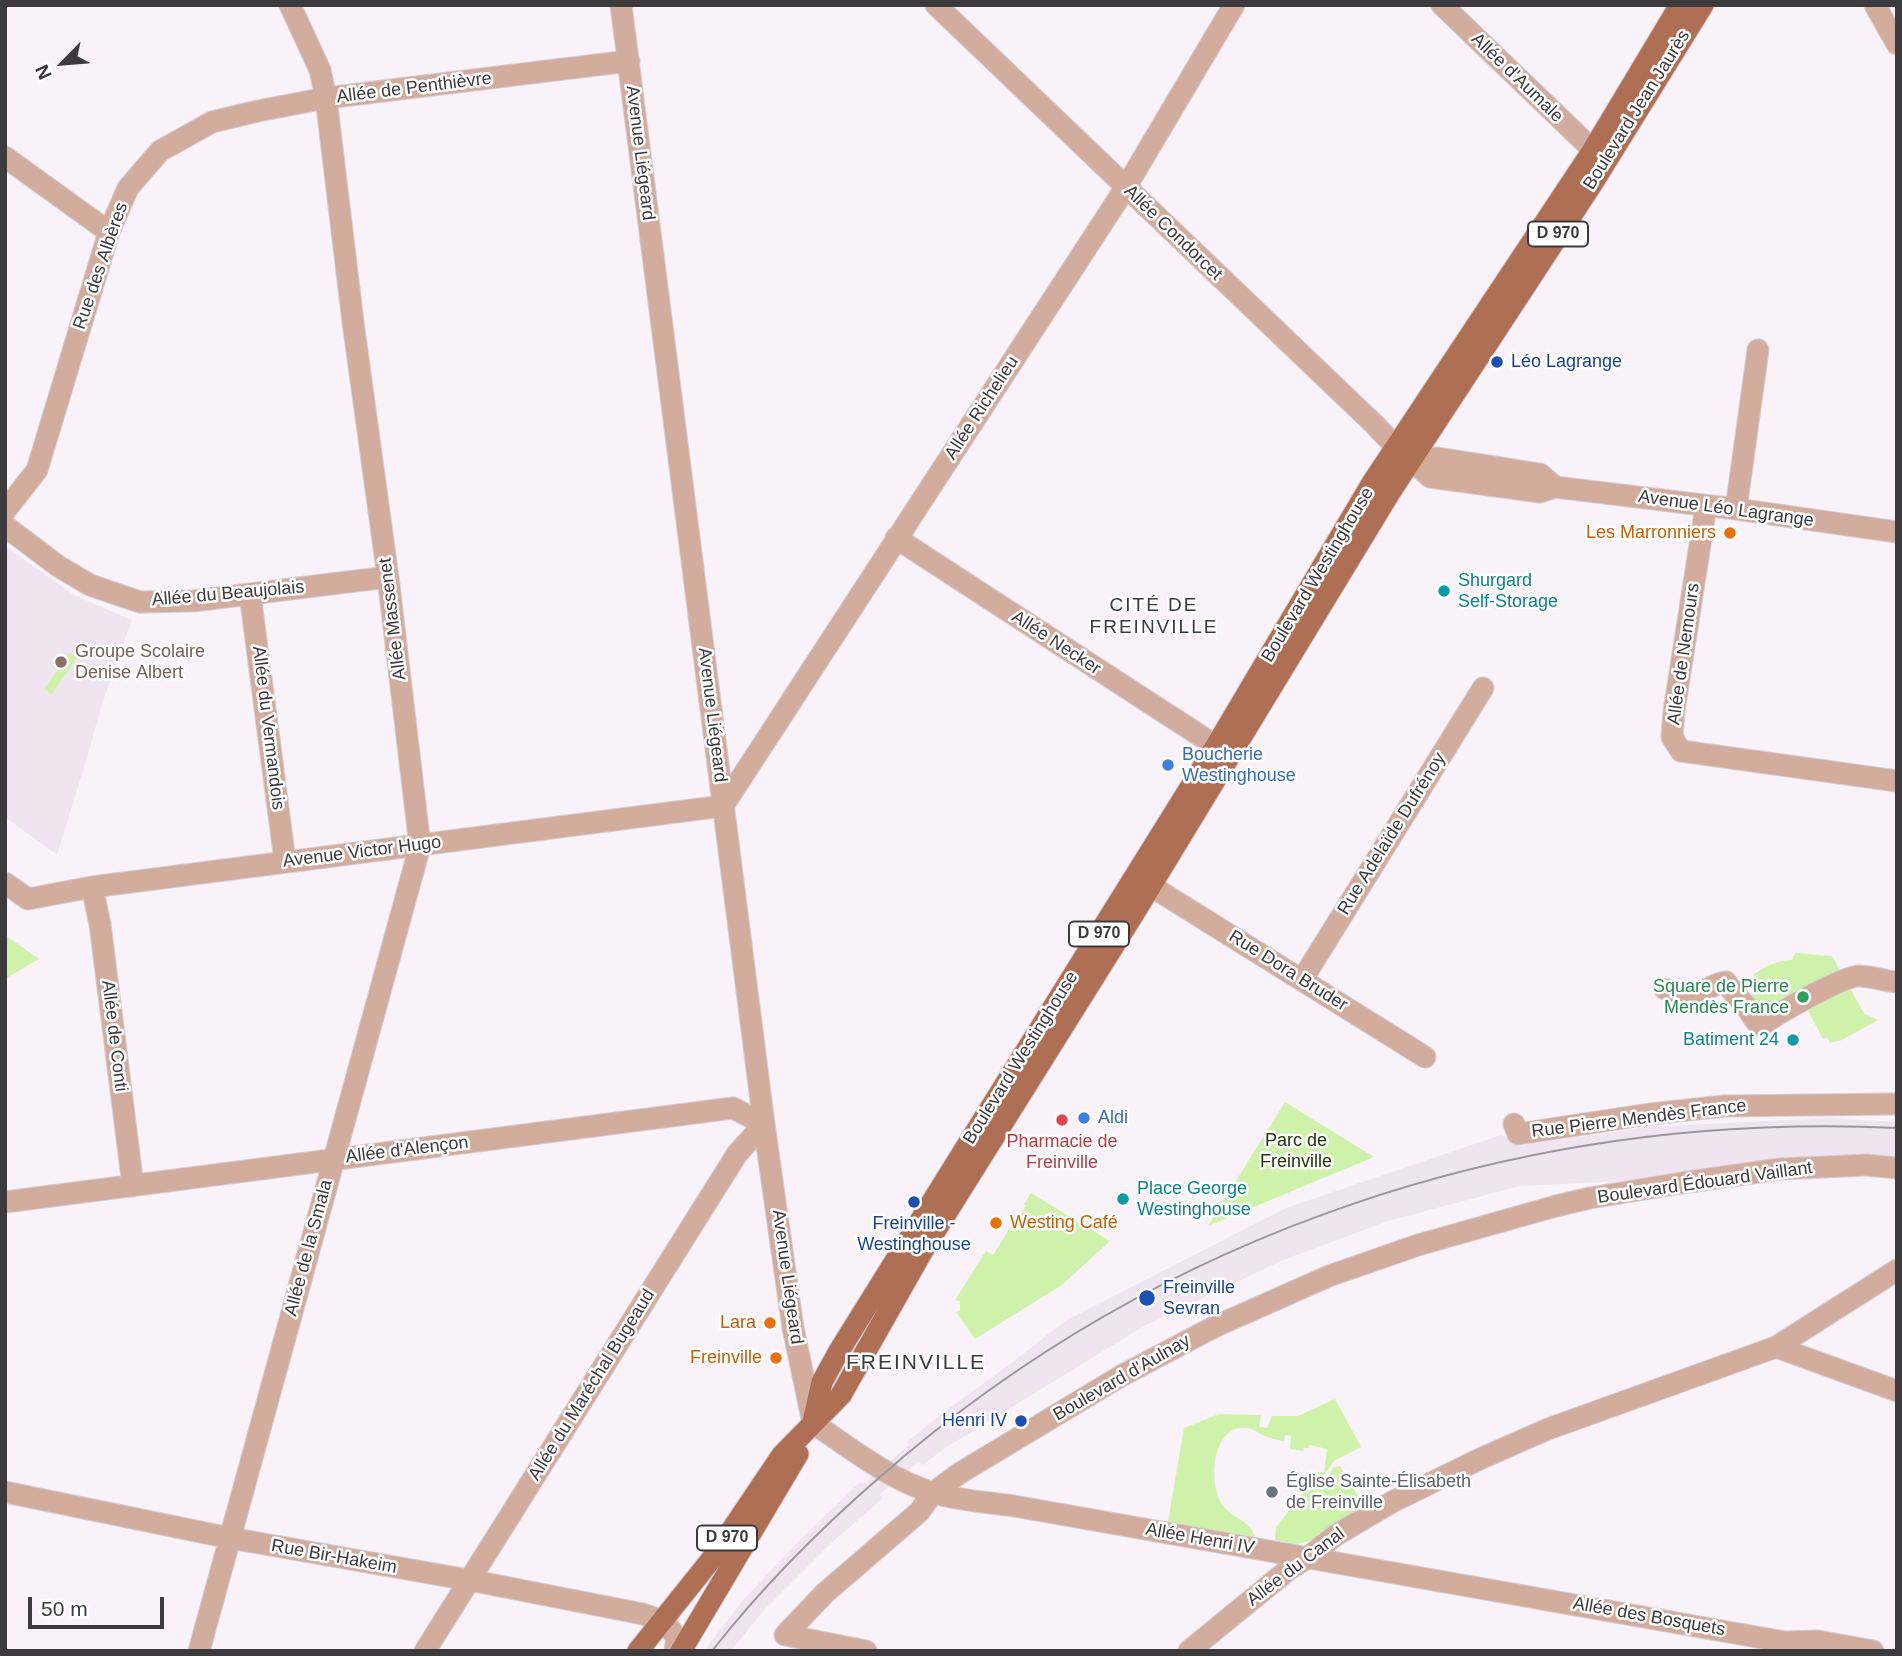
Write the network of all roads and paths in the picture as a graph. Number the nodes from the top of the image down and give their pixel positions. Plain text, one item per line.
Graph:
1 (289, 5) edge
2 (621, 5) edge
3 (936, 5) edge
4 (1234, 5) edge
5 (1441, 5) edge
6 (1680, 5) edge
7 (1703, 5) edge
8 (1875, 5) edge
9 (1897, 44) edge
10 (629, 61) junction
11 (326, 98) junction
12 (1593, 150) junction
13 (5, 157) edge
14 (1126, 187) junction
15 (109, 232) junction
16 (1758, 350) dead end
17 (364, 392) joint
18 (1403, 454) junction
19 (1706, 506) junction
20 (1736, 509) junction
21 (5, 512) edge
22 (1897, 532) edge
23 (9, 538) edge
24 (896, 538) junction
25 (388, 577) junction
26 (250, 594) junction
27 (1483, 688) dead end
28 (1216, 746) junction
29 (1897, 781) edge
30 (723, 806) junction
31 (420, 846) junction
32 (285, 861) junction
33 (5, 883) edge
34 (1151, 886) junction
35 (92, 887) junction
36 (1302, 980) junction
37 (1892, 981) edge
38 (1665, 989) dead end
39 (1425, 1057) dead end
40 (1897, 1104) edge
41 (765, 1124) junction
42 (1514, 1124) dead end
43 (333, 1159) junction
44 (1897, 1168) edge
45 (133, 1185) junction
46 (5, 1202) edge
47 (1556, 1206) joint
48 (1897, 1270) edge
49 (1776, 1347) junction
50 (1897, 1391) edge
51 (813, 1423) junction
52 (5, 1492) edge
53 (933, 1493) junction
54 (230, 1538) junction
55 (1307, 1558) junction
56 (469, 1580) junction
57 (1468, 1585) joint
58 (663, 1621) junction
59 (199, 1651) edge
60 (425, 1651) edge
61 (638, 1651) edge
62 (675, 1651) edge
63 (681, 1651) edge
64 (866, 1651) edge
65 (1189, 1651) edge
66 (1873, 1651) edge

1 - 11 street
2 - 10 street, Avenue Liégeard
3 - 14 street, Allée Condorcet
4 - 14 street, Allée Richelieu
5 - 12 street, Allée d'Aumale
6 - 12 main road, Boulevard Jean Jaurès / D 970
7 - 18 main road, Boulevard Jean Jaurès / D 970
8 - 9 street
10 - 11 street, Allée de Penthièvre
10 - 30 street, Avenue Liégeard
11 - 15 street, Rue des Albères
11 - 17 street, Allée de Penthièvre
12 - 18 main road, Boulevard Jean Jaurès / D 970
13 - 15 street
14 - 18 street, Allée Condorcet
14 - 24 street, Allée Richelieu
15 - 21 street, Rue des Albères
16 - 20 street
17 - 25 street, Allée Massenet
18 - 19 street, Avenue Léo Lagrange
18 - 28 main road, Boulevard Westinghouse / D 970
18 - 34 main road, Boulevard Westinghouse / D 970
19 - 20 street, Avenue Léo Lagrange
19 - 29 street, Allée de Nemours
20 - 22 street, Avenue Léo Lagrange
23 - 26 street, Allée du Beaujolais
24 - 28 street, Allée Necker
24 - 30 street, Allée Richelieu
25 - 26 street, Allée du Beaujolais
25 - 31 street, Allée Massenet
26 - 32 street, Allée du Vermandois
27 - 36 street, Rue Adelaïde Dufrénoy
28 - 51 main road, Boulevard Westinghouse / D 970
30 - 31 street, Avenue Victor Hugo
30 - 41 street, Avenue Liégeard
31 - 32 street, Avenue Victor Hugo
31 - 43 street, Allée de la Smala
32 - 35 street, Avenue Victor Hugo
33 - 35 street, Avenue Victor Hugo
34 - 36 street, Rue Dora Bruder
34 - 51 main road, Boulevard Westinghouse / D 970
35 - 45 street, Allée de Conti
36 - 39 street, Rue Dora Bruder
37 - 38 street
40 - 42 street, Rue Pierre Mendès France
41 - 43 street, Allée d'Alençon
41 - 51 street, Avenue Liégeard
41 - 56 street, Allée du Maréchal Bugeaud
43 - 45 street, Allée d'Alençon
43 - 54 street, Allée de la Smala
44 - 47 street, Boulevard Édouard Vaillant
45 - 46 street, Allée d'Alençon
47 - 53 street, Boulevard d'Aulnay
48 - 49 street, Allée du Canal
49 - 50 street
49 - 55 street, Allée du Canal
51 - 53 street, Allée Henri IV
51 - 58 main road, Boulevard Westinghouse / D 970
51 - 63 main road, Boulevard Westinghouse / D 970
52 - 54 street, Rue Bir-Hakeim
53 - 55 street, Allée Henri IV
53 - 64 street, Boulevard d'Aulnay
54 - 56 street, Rue Bir-Hakeim
54 - 59 street, Allée de la Smala
55 - 57 street, Allée Henri IV
55 - 65 street, Allée du Canal
56 - 58 street, Rue Bir-Hakeim
56 - 60 street, Allée du Maréchal Bugeaud
57 - 66 street, Allée des Bosquets
58 - 61 main road, Boulevard Westinghouse / D 970
58 - 62 street

